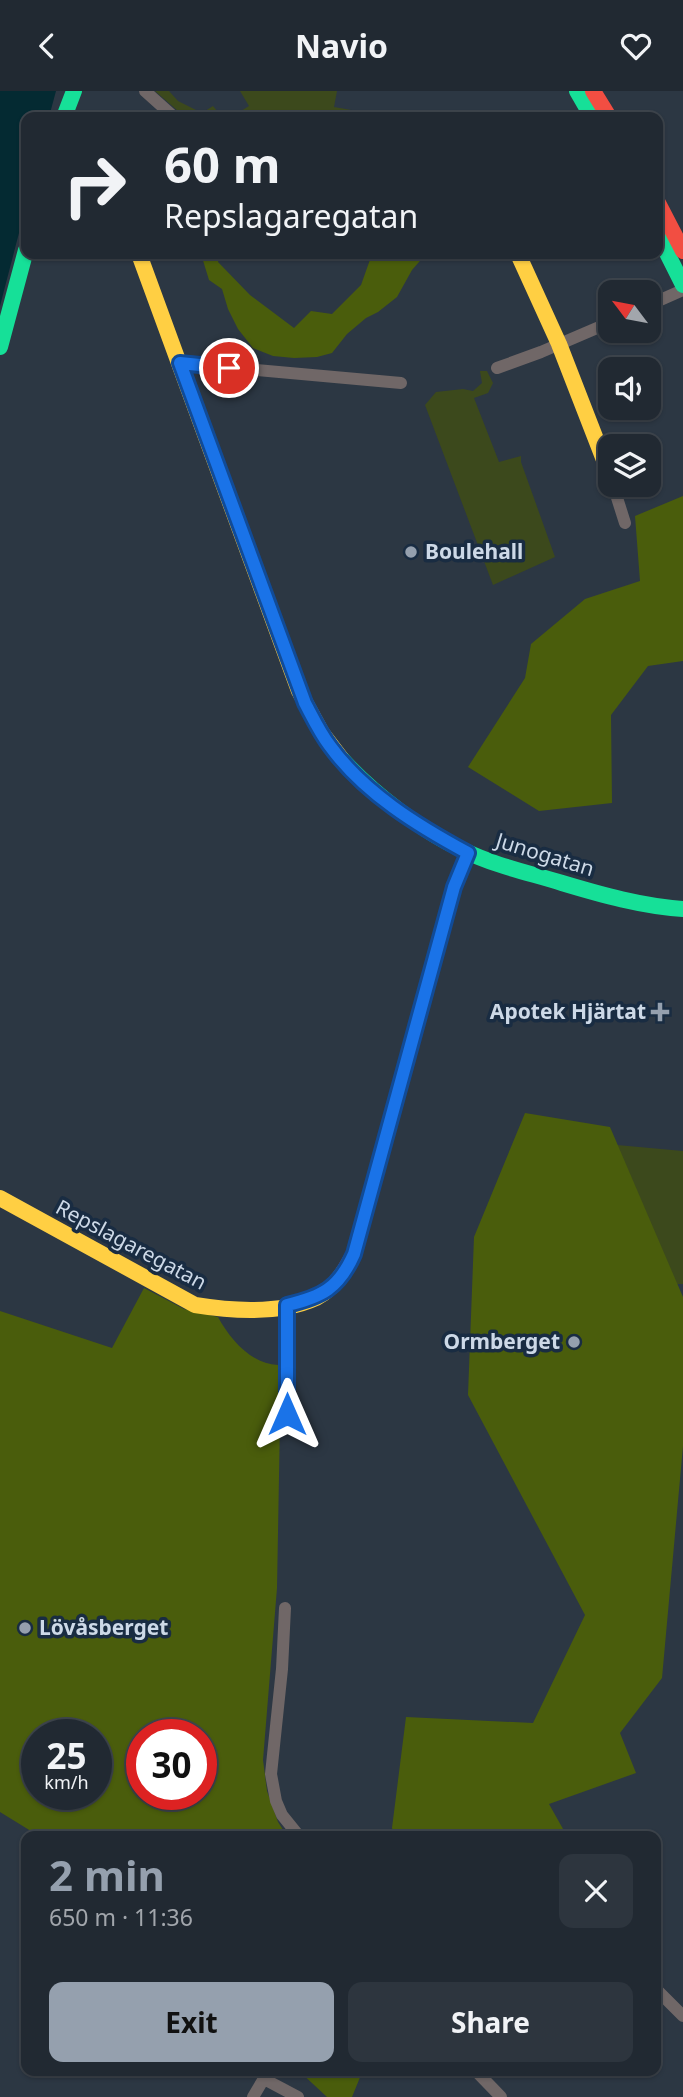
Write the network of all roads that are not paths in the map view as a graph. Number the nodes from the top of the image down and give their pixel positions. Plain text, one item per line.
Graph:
1 (74, 91) edge
2 (145, 91) edge
3 (577, 91) edge
4 (593, 91) edge
5 (66, 112) edge
6 (168, 112) edge
7 (589, 112) edge
8 (606, 112) edge
9 (663, 212) edge
10 (663, 245) edge
11 (683, 251) edge
12 (24, 259) edge
13 (141, 259) edge
14 (520, 259) edge
15 (683, 287) edge
16 (662, 298) edge
17 (598, 328) edge
18 (559, 344) junction
19 (0, 347) edge
20 (180, 363) junction
21 (497, 368) dead end
22 (401, 383) dead end
23 (598, 444) edge
24 (617, 497) edge
25 (625, 523) dead end
26 (468, 853) junction
27 (683, 909) edge
28 (0, 1198) edge
29 (287, 1305) junction
30 (287, 1414) dead end
31 (285, 1608) dead end
32 (295, 1831) edge
33 (661, 1994) edge
34 (683, 2016) edge
35 (265, 2076) edge
36 (267, 2076) edge
37 (481, 2076) edge
38 (253, 2097) edge
39 (298, 2097) edge
40 (501, 2097) edge

1 - 5 street
2 - 6 street
3 - 7 street
4 - 8 street
9 - 11 street
10 - 15 street
12 - 19 street
13 - 20 street, Junogatan
14 - 18 street
15 - 16 street
17 - 18 street
18 - 21 street
18 - 23 street
20 - 22 street
20 - 26 street, Junogatan
24 - 25 street
26 - 27 street, Junogatan
26 - 29 street, Repslagaregatan
28 - 29 street, Repslagaregatan
29 - 30 street
31 - 32 street
33 - 34 street
35 - 38 street
36 - 39 street
37 - 40 street

